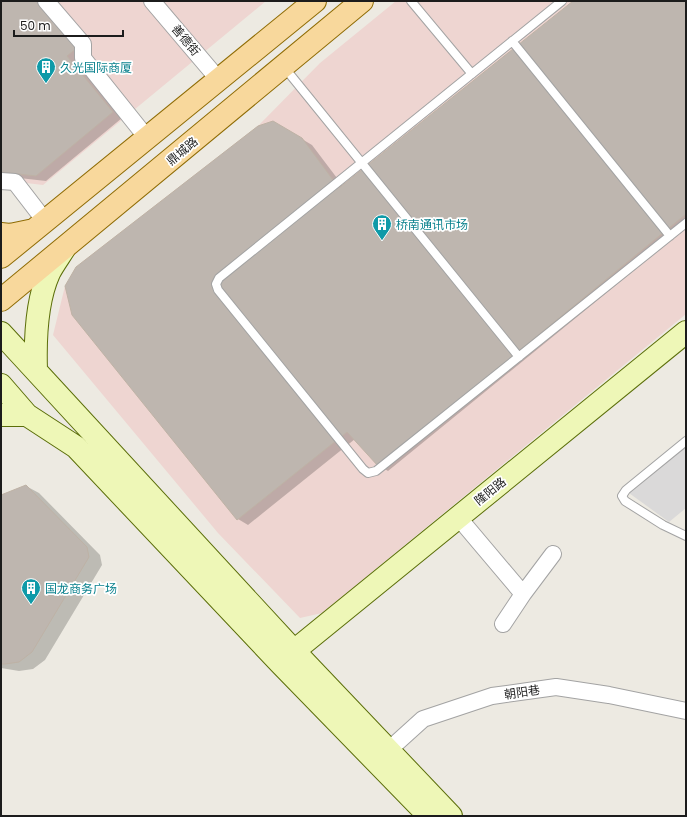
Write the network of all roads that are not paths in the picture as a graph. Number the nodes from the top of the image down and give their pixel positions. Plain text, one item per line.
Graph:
1 (46, 1) edge
2 (152, 1) edge
3 (315, 1) edge
4 (362, 1) edge
5 (411, 1) edge
6 (562, 1) edge
7 (512, 41) junction
8 (283, 67) junction
9 (472, 74) junction
10 (219, 80) junction
11 (147, 138) junction
12 (361, 163) junction
13 (1, 181) edge
14 (686, 223) edge
15 (40, 225) junction
16 (1, 234) edge
17 (670, 236) junction
18 (64, 248) junction
19 (1, 257) edge
20 (1, 300) edge
21 (686, 332) edge
22 (1, 333) edge
23 (519, 357) junction
24 (36, 370) junction
25 (1, 385) edge
26 (1, 415) edge
27 (28, 415) junction
28 (686, 441) edge
29 (458, 517) junction
30 (686, 536) edge
31 (553, 554) dead end
32 (523, 594) junction
33 (503, 624) dead end
34 (294, 651) junction
35 (686, 711) edge
36 (382, 756) junction
37 (428, 816) edge
38 (451, 816) edge

1 - 11 street
2 - 10 street, 善德街
3 - 10 main road
4 - 8 main road, 鼎城路
5 - 9 lane
6 - 7 lane
7 - 9 lane
7 - 17 lane
8 - 12 lane
8 - 18 main road, 鼎城路
9 - 12 lane
10 - 11 main road
11 - 15 main road
12 - 23 lane
12 - 23 lane
13 - 15 street
14 - 17 lane
15 - 16 main road
15 - 19 main road
17 - 23 lane
18 - 20 main road, 鼎城路
18 - 24 main road
21 - 29 main road, 隆阳路
22 - 24 main road
24 - 34 main road
25 - 27 main road
26 - 27 main road
27 - 36 main road
28 - 30 lane
29 - 32 street
29 - 34 main road, 隆阳路
31 - 32 street
32 - 33 street
34 - 36 main road
35 - 36 street, 朝阳巷
36 - 37 main road
36 - 38 main road

